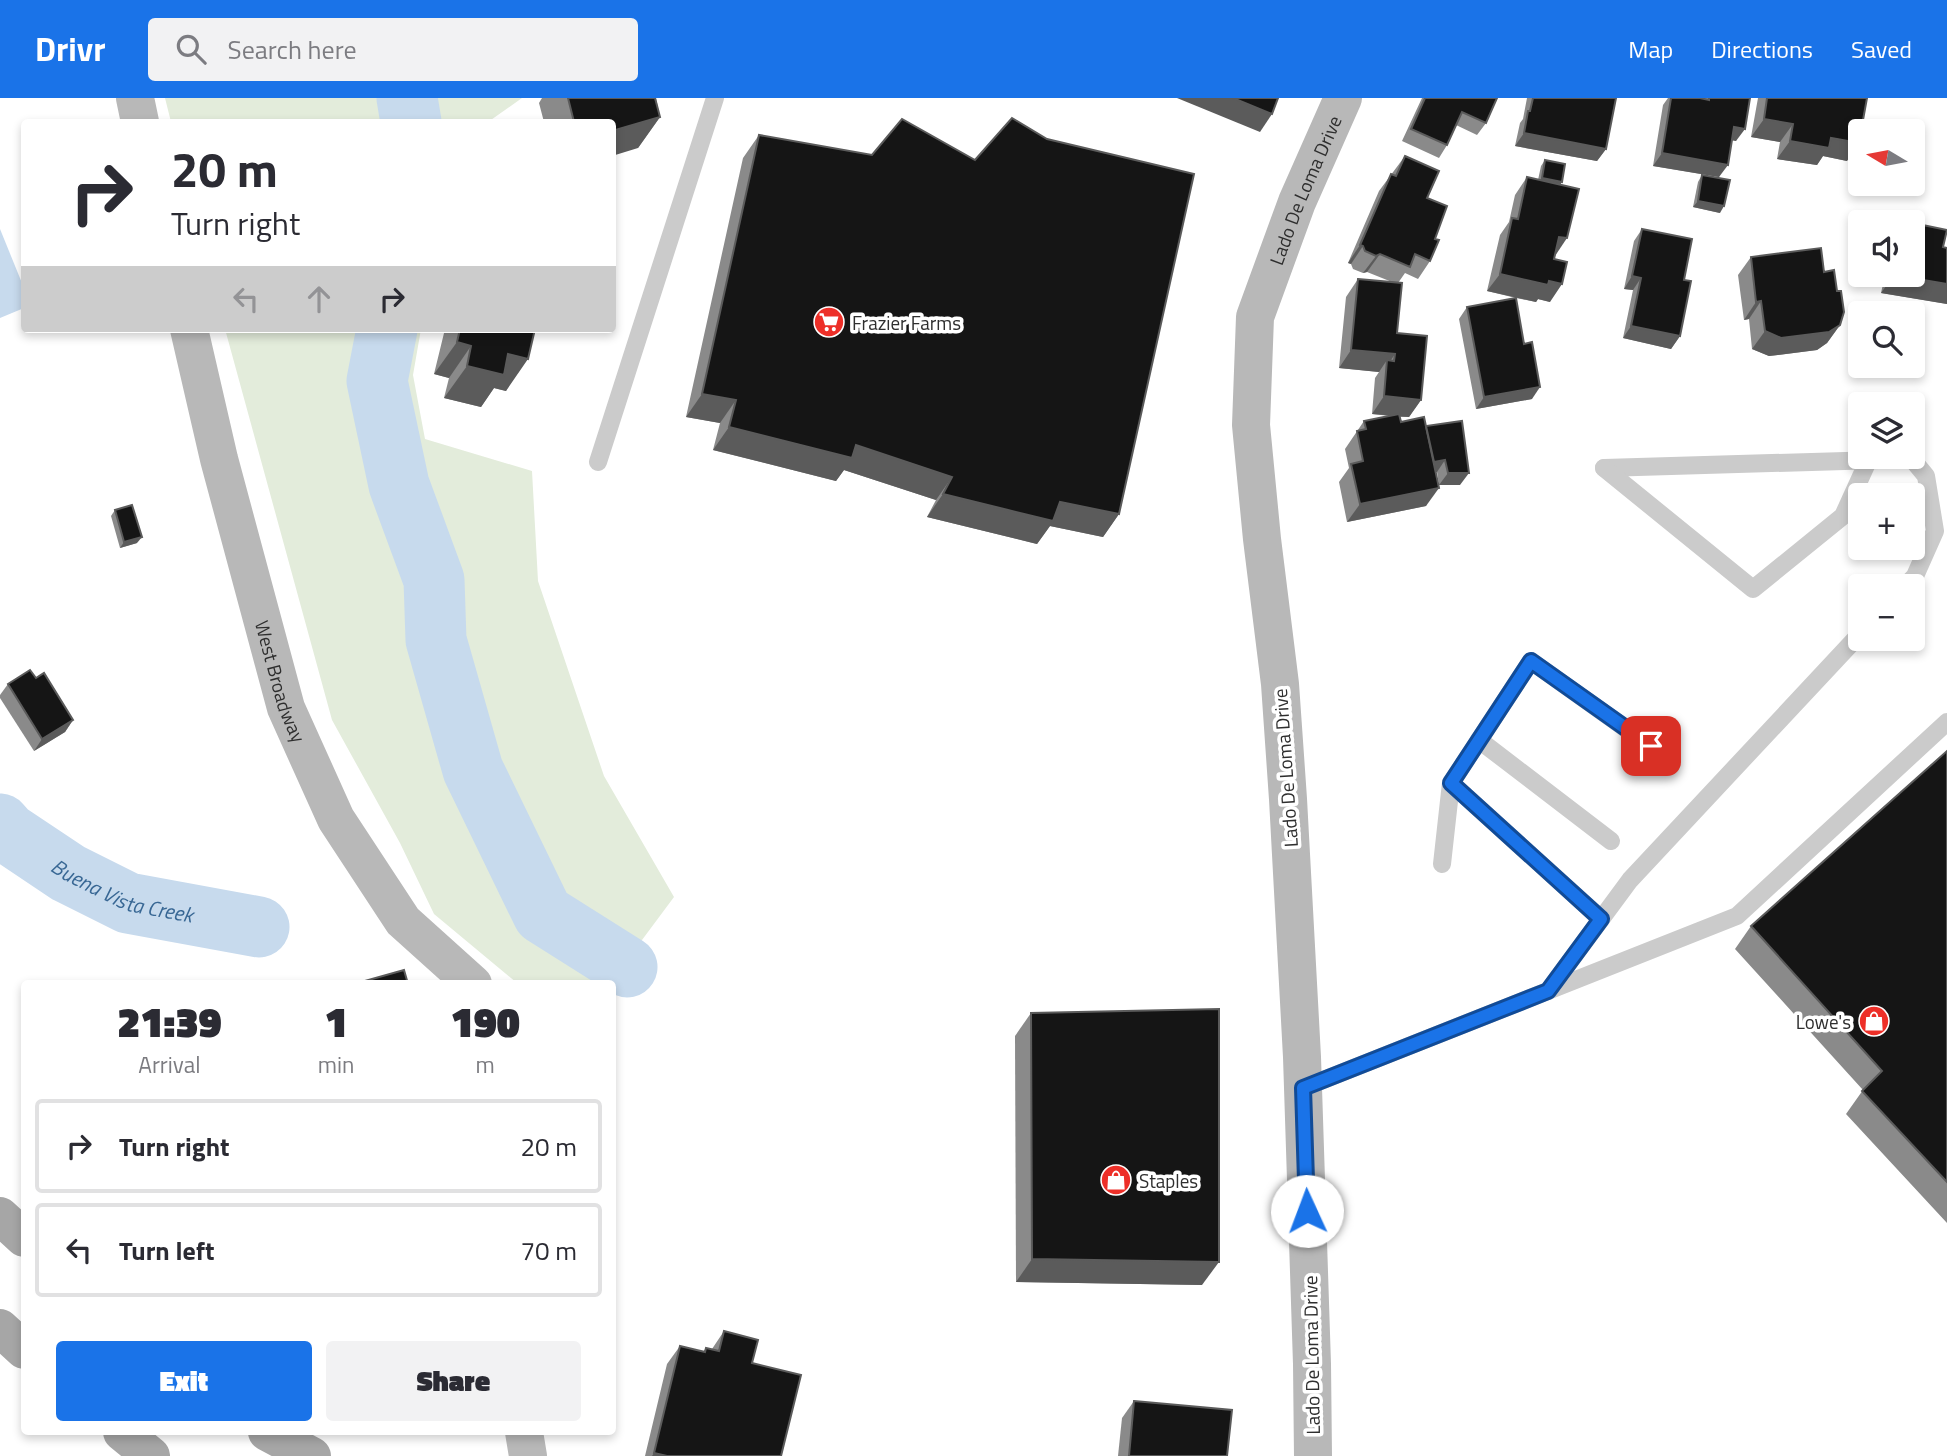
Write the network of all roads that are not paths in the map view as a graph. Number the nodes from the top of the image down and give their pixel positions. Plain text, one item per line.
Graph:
1 (135, 98) edge
2 (715, 98) edge
3 (1343, 98) edge
4 (140, 119) edge
5 (189, 333) edge
6 (1868, 461) joint
7 (598, 462) dead end
8 (1920, 469) edge
9 (1915, 574) edge
10 (1848, 647) edge
11 (1947, 722) edge
12 (1479, 740) junction
13 (1670, 760) dead end
14 (1451, 783) junction
15 (1611, 841) dead end
16 (1442, 864) dead end
17 (1601, 919) junction
18 (469, 980) edge
19 (1548, 991) junction
20 (1303, 1088) junction
21 (0, 1216) edge
22 (21, 1235) edge
23 (0, 1328) edge
24 (21, 1347) edge
25 (125, 1435) edge
26 (273, 1435) edge
27 (524, 1435) edge
28 (151, 1456) edge
29 (312, 1456) edge
30 (528, 1456) edge
31 (1313, 1456) edge

1 - 4 street
2 - 7 lane
3 - 20 street, Lado De Loma Drive
5 - 18 street, West Broadway
6 - 6 lane
8 - 9 lane
10 - 17 lane
11 - 19 lane
12 - 13 lane
12 - 14 lane
12 - 15 lane
14 - 16 lane
14 - 17 lane
17 - 19 lane
19 - 20 lane
20 - 31 street, Lado De Loma Drive
21 - 22 main road
23 - 24 main road
25 - 28 main road
26 - 29 main road
27 - 30 street

